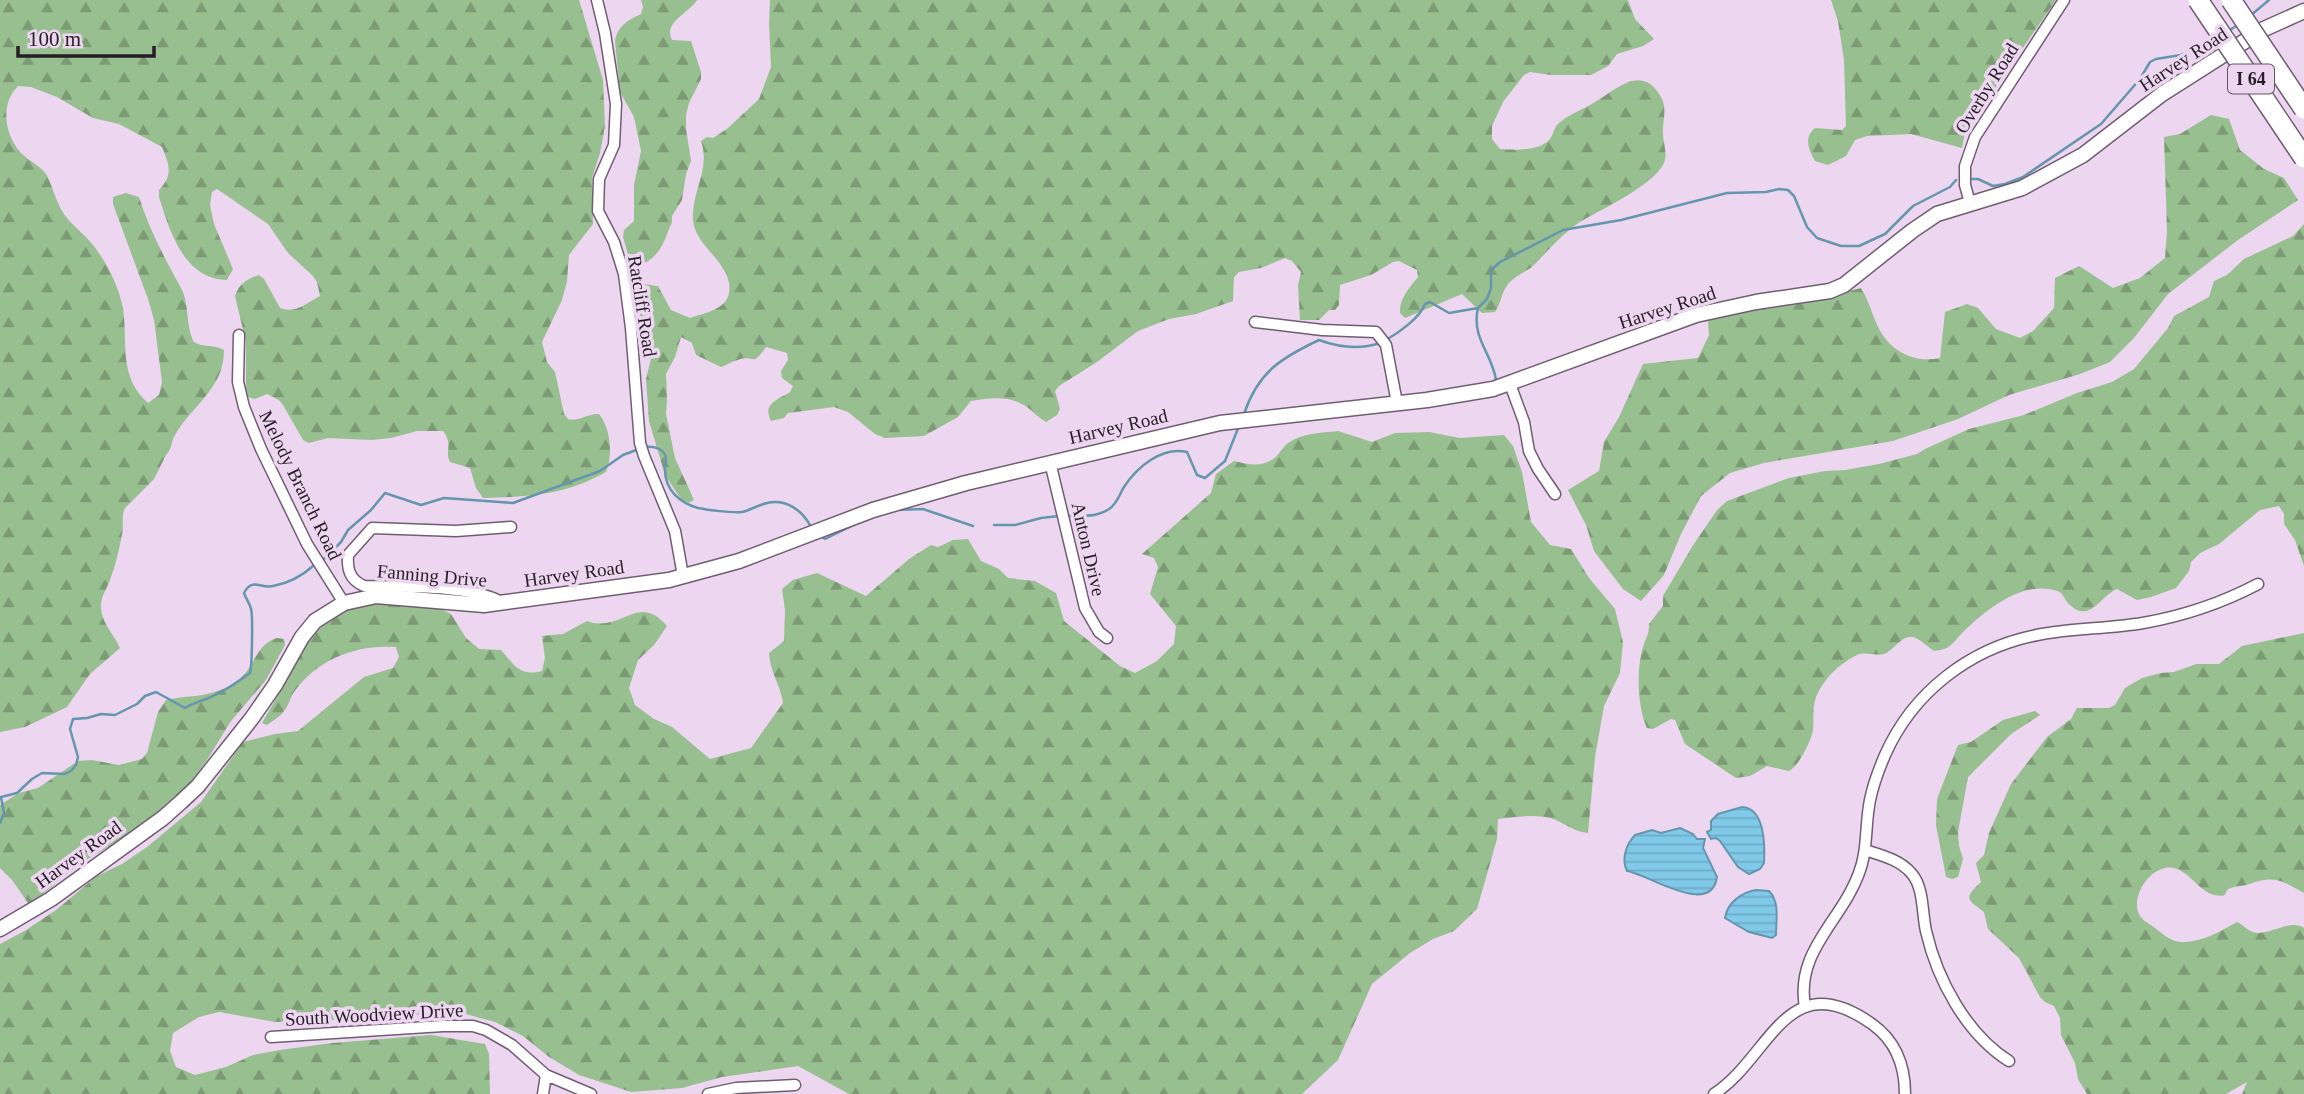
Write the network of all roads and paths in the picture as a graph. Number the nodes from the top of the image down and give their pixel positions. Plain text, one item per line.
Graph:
1 (597, 0) edge
2 (2064, 0) edge
3 (2198, 0) edge
4 (2231, 0) edge
5 (2304, 11) edge
6 (2304, 109) edge
7 (2304, 158) edge
8 (1970, 203) junction
9 (1255, 322) dead end
10 (239, 335) dead end
11 (1510, 384) junction
12 (1398, 403) junction
13 (1050, 462) junction
14 (1555, 494) dead end
15 (511, 527) dead end
16 (683, 576) junction
17 (2258, 583) dead end
18 (501, 602) junction
19 (344, 603) junction
20 (1107, 638) dead end
21 (1864, 850) junction
22 (0, 929) edge
23 (1805, 1007) junction
24 (271, 1037) dead end
25 (2009, 1061) dead end
26 (547, 1075) junction
27 (795, 1085) dead end
28 (543, 1094) edge
29 (591, 1094) edge
30 (708, 1094) edge
31 (1714, 1094) edge
32 (1905, 1094) edge

1 - 16 street, Ratcliff Road
2 - 8 street, Overby Road
3 - 7 highway, I 64, bridge
4 - 6 highway, I 64, bridge
5 - 8 street, Harvey Road
8 - 11 street, Harvey Road
9 - 12 street
10 - 19 street, Melody Branch Road
11 - 12 street, Harvey Road
11 - 14 street
12 - 13 street, Harvey Road
13 - 16 street, Harvey Road
13 - 20 street, Anton Drive
15 - 18 street, Fanning Drive
16 - 18 street, Harvey Road
17 - 21 street
18 - 19 street, Harvey Road
19 - 22 street, Harvey Road
21 - 23 street
21 - 25 street
23 - 31 street
23 - 32 street
24 - 26 street, South Woodview Drive
26 - 28 street
26 - 29 street, South Woodview Drive
27 - 30 street

